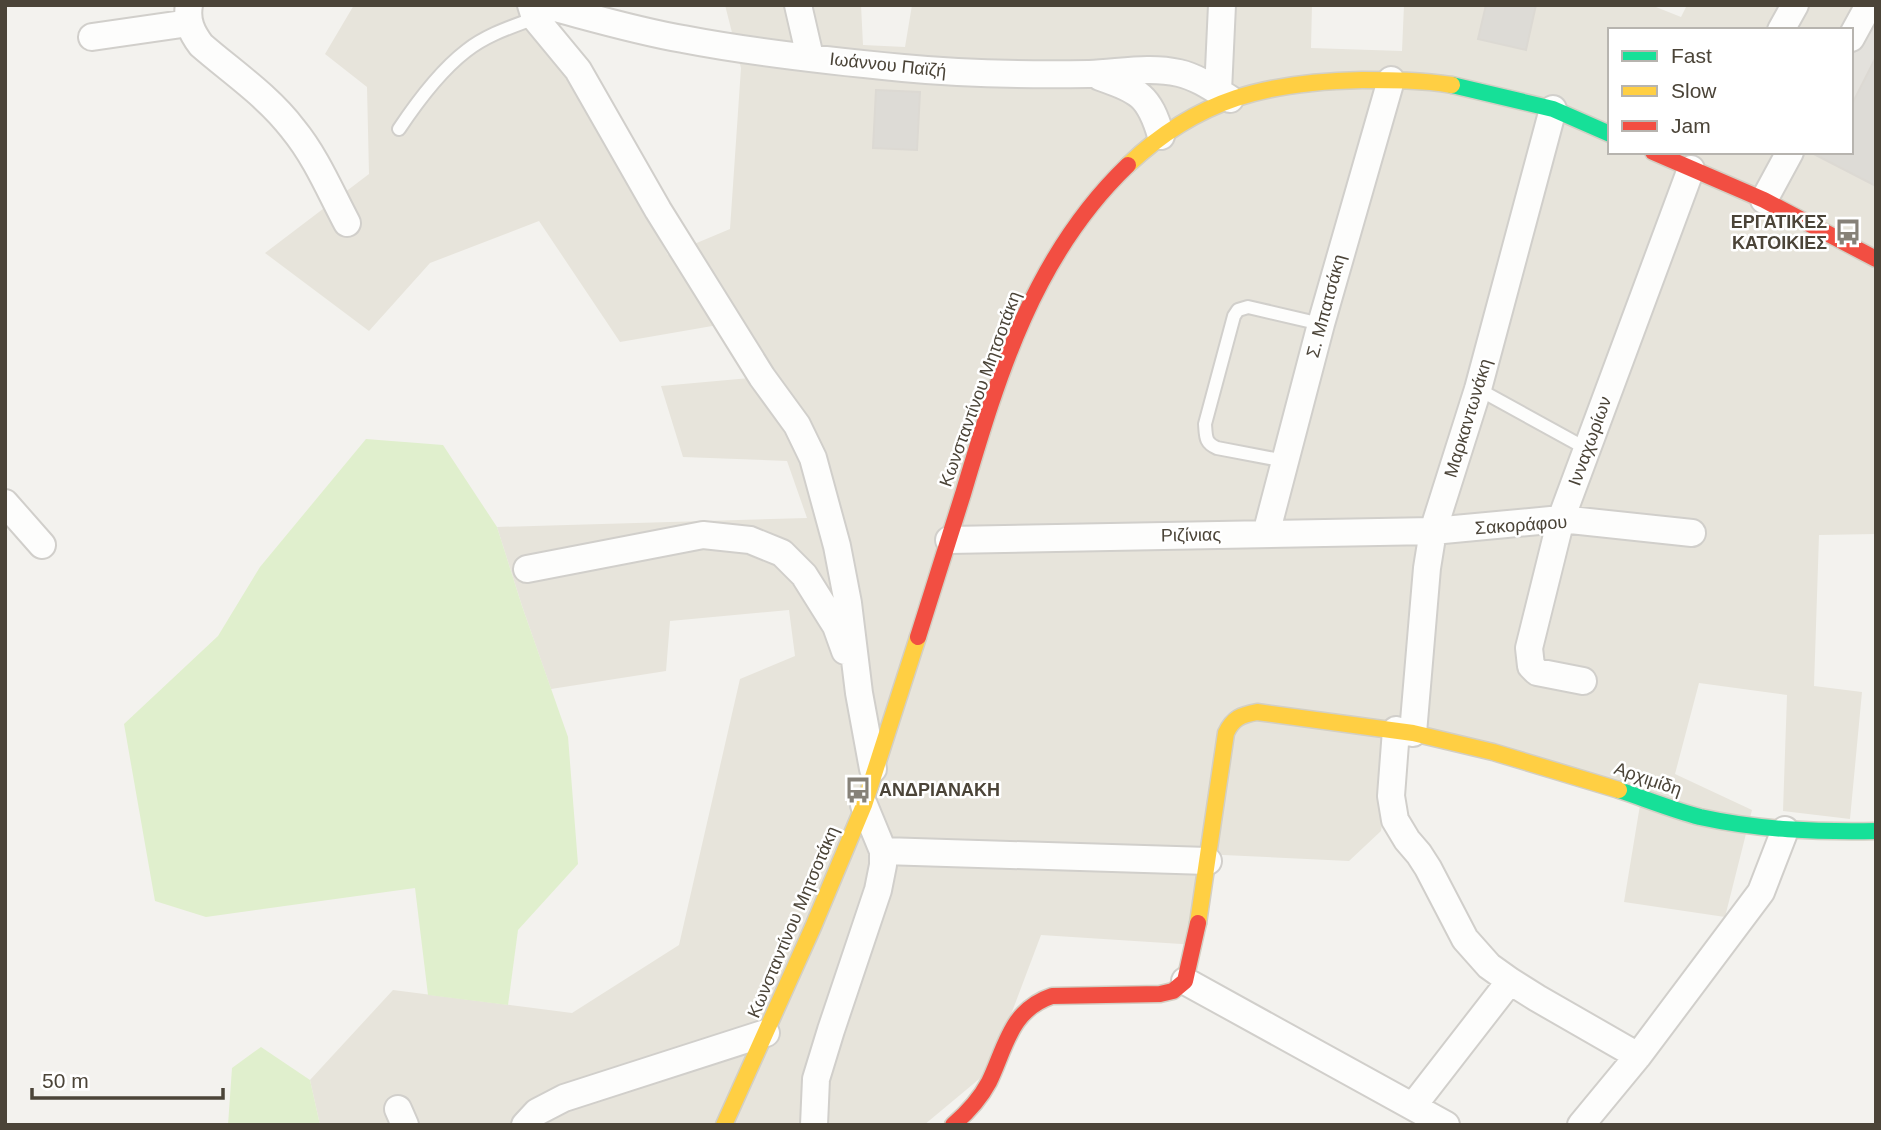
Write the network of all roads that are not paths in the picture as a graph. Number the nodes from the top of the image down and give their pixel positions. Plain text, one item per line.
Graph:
1 (798, 5) edge
2 (1222, 5) edge
3 (1795, 5) edge
4 (1869, 5) edge
5 (537, 10) edge
6 (189, 14) edge
7 (1782, 28) edge
8 (1853, 34) edge
9 (92, 37) dead end
10 (810, 57) junction
11 (1157, 69) junction
12 (1092, 74) junction
13 (1391, 80) junction
14 (1224, 95) junction
15 (1144, 99) junction
16 (1553, 109) junction
17 (399, 129) dead end
18 (1608, 133) edge
19 (1161, 136) junction
20 (1661, 154) edge
21 (1789, 154) edge
22 (1703, 165) edge
23 (1764, 200) junction
24 (347, 223) dead end
25 (1876, 259) edge
26 (1321, 324) junction
27 (1478, 388) junction
28 (1587, 449) junction
29 (1285, 461) junction
30 (5, 503) edge
31 (1561, 519) junction
32 (1433, 531) junction
33 (1692, 533) dead end
34 (1266, 534) junction
35 (949, 540) junction
36 (42, 545) dead end
37 (527, 569) dead end
38 (1583, 681) dead end
39 (859, 693) junction
40 (1405, 732) junction
41 (873, 774) junction
42 (864, 805) junction
43 (1785, 830) junction
44 (1876, 831) edge
45 (883, 850) junction
46 (1208, 862) junction
47 (1185, 981) junction
48 (1510, 981) junction
49 (766, 1033) junction
50 (1637, 1056) junction
51 (1413, 1106) junction
52 (525, 1125) edge
53 (724, 1125) edge
54 (814, 1125) edge
55 (953, 1125) edge
56 (1446, 1125) edge
57 (1581, 1125) edge

1 - 10 street
2 - 14 street
3 - 7 street
4 - 8 street
5 - 10 street, Ιωάννου Παϊζή
5 - 17 lane
5 - 39 street
6 - 9 street
6 - 24 street
10 - 12 street, Ιωάννου Παϊζή
11 - 12 street, Ιωάννου Παϊζή
11 - 14 street, Ιωάννου Παϊζή
11 - 15 street
12 - 15 street
13 - 14 main road, Κωνσταντίνου Μητσοτάκη
13 - 16 main road, Κωνσταντίνου Μητσοτάκη
13 - 26 street, Σ. Μπατσάκη
14 - 19 main road, Κωνσταντίνου Μητσοτάκη
15 - 19 street
16 - 18 main road, Κωνσταντίνου Μητσοτάκη
16 - 27 street, Μαρκαντωνάκη
19 - 35 main road, Κωνσταντίνου Μητσοτάκη
20 - 22 main road
21 - 23 street
22 - 23 main road
22 - 28 street, Ινναχωρίων
23 - 25 main road
26 - 29 street, Σ. Μπατσάκη
26 - 29 lane
27 - 28 lane
27 - 32 street, Μαρκαντωνάκη
28 - 31 street, Ινναχωρίων
29 - 34 street, Σ. Μπατσάκη
30 - 36 street
31 - 32 street, Σακοράφου
31 - 33 street, Σακοράφου
31 - 38 street, Ινναχωρίων
32 - 34 street, Ριζίνιας
32 - 40 street, Μαρκαντωνάκη
34 - 35 street, Ριζίνιας
35 - 41 main road, Κωνσταντίνου Μητσοτάκη
37 - 39 street
39 - 41 street
40 - 43 main road, Αρχιμίδη
40 - 46 main road, Αρχιμίδη
40 - 48 street, Μαρκαντωνάκη
41 - 42 main road, Κωνσταντίνου Μητσοτάκη
42 - 45 street
42 - 49 main road, Κωνσταντίνου Μητσοτάκη
43 - 44 main road, Αρχιμίδη
43 - 50 street
45 - 46 street
45 - 54 street
46 - 47 main road, Αρχιμίδη
47 - 51 street
47 - 55 main road
48 - 50 street, Μαρκαντωνάκη
48 - 51 street
49 - 52 street
49 - 53 main road, Κωνσταντίνου Μητσοτάκη
50 - 57 street
51 - 56 street

